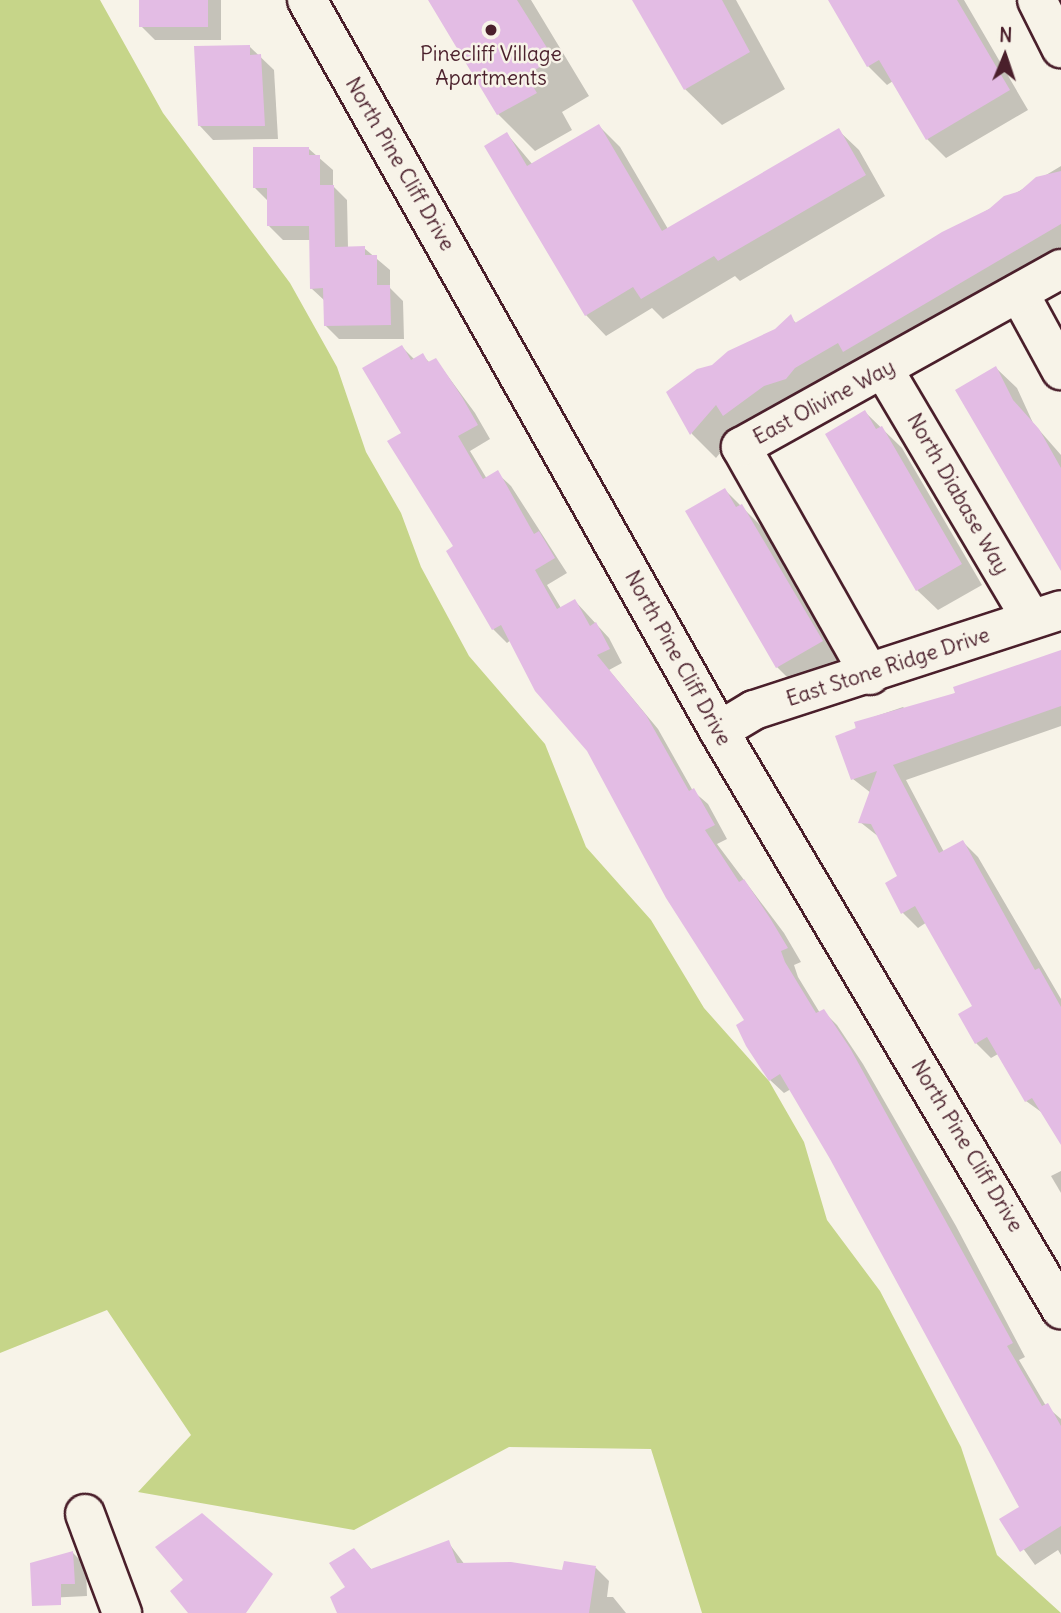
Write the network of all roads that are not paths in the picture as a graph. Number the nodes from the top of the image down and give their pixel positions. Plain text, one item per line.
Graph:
1 (307, 0) edge
2 (1037, 0) edge
3 (1061, 48) edge
4 (1061, 270) edge
5 (1019, 293) junction
6 (884, 370) junction
7 (1061, 370) edge
8 (1046, 615) edge
9 (870, 675) junction
10 (719, 732) junction
11 (1061, 1309) edge
12 (85, 1514) dead end
13 (122, 1613) edge

1 - 10 street, North Pine Cliff Drive
2 - 3 street
4 - 5 street, East Olivine Way
5 - 6 street, East Olivine Way
5 - 7 street
6 - 8 street, North Diabase Way
6 - 9 street, East Olivine Way
8 - 9 street, East Stone Ridge Drive
9 - 10 street, East Stone Ridge Drive
10 - 11 street, North Pine Cliff Drive
12 - 13 street

